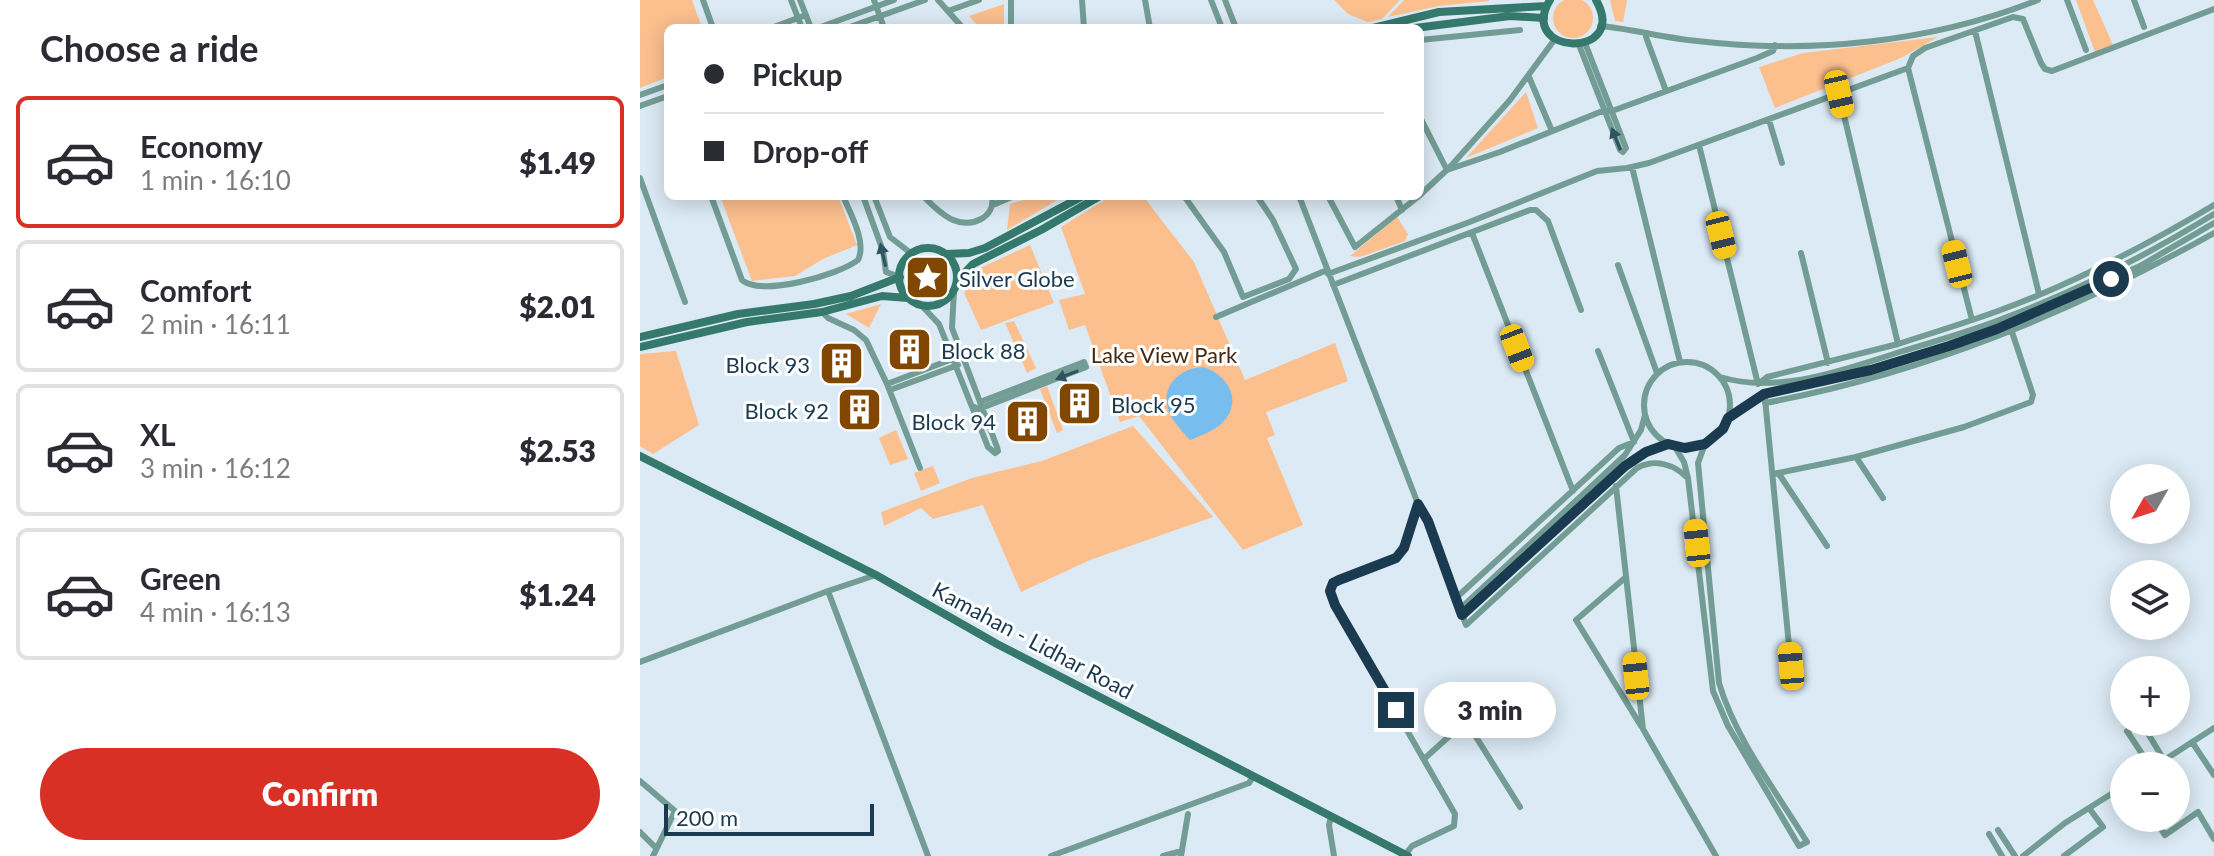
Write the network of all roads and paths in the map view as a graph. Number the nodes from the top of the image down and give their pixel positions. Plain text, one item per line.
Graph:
1 (703, 0) edge
2 (791, 0) edge
3 (800, 0) edge
4 (894, 0) edge
5 (925, 0) edge
6 (938, 0) edge
7 (979, 0) edge
8 (1011, 0) edge
9 (1082, 0) edge
10 (1145, 0) edge
11 (1211, 0) edge
12 (1225, 0) edge
13 (1596, 0) edge
14 (2038, 0) edge
15 (2067, 0) edge
16 (2134, 0) edge
17 (1547, 2) edge
18 (2024, 2) edge
19 (876, 3) edge
20 (2214, 9) edge
21 (948, 11) junction
22 (806, 15) junction
23 (879, 16) junction
24 (798, 18) junction
25 (1544, 18) junction
26 (712, 24) edge
27 (782, 24) edge
28 (800, 24) edge
29 (809, 24) edge
30 (827, 24) edge
31 (858, 24) edge
32 (882, 24) edge
33 (959, 24) edge
34 (1011, 24) edge
35 (1084, 24) edge
36 (1149, 24) edge
37 (1220, 24) edge
38 (1234, 24) edge
39 (1390, 24) edge
40 (1600, 26) junction
41 (1424, 27) edge
42 (2144, 27) dead end
43 (1520, 30) dead end
44 (1975, 31) junction
45 (1647, 33) junction
46 (1555, 39) junction
47 (1424, 40) edge
48 (1582, 44) junction
49 (1775, 45) junction
50 (2086, 50) dead end
51 (1908, 68) junction
52 (1529, 77) junction
53 (664, 86) edge
54 (1666, 91) junction
55 (1839, 94) junction
56 (640, 95) edge
57 (664, 97) edge
58 (640, 106) edge
59 (1608, 110) junction
60 (1769, 120) junction
61 (1424, 125) edge
62 (1552, 131) junction
63 (1699, 145) junction
64 (1782, 163) dead end
65 (1632, 167) junction
66 (1447, 170) junction
67 (640, 178) edge
68 (1424, 191) edge
69 (713, 200) edge
70 (844, 200) edge
71 (864, 200) edge
72 (876, 200) edge
73 (928, 200) edge
74 (992, 200) edge
75 (1005, 200) edge
76 (1075, 200) edge
77 (1093, 200) edge
78 (1187, 200) edge
79 (1260, 200) edge
80 (1301, 200) edge
81 (1330, 200) edge
82 (1398, 200) edge
83 (1413, 200) edge
84 (993, 205) junction
85 (2214, 205) edge
86 (1402, 210) junction
87 (2214, 214) edge
88 (2214, 223) edge
89 (1472, 233) junction
90 (2214, 233) edge
91 (1801, 253) dead end
92 (912, 254) junction
93 (945, 254) junction
94 (1618, 265) dead end
95 (1328, 272) junction
96 (900, 277) junction
97 (1333, 285) junction
98 (956, 286) junction
99 (2039, 294) junction
100 (908, 298) junction
101 (685, 302) dead end
102 (921, 305) junction
103 (1581, 310) dead end
104 (822, 312) junction
105 (1216, 317) dead end
106 (1972, 320) junction
107 (2012, 332) junction
108 (672, 335) junction
109 (640, 337) edge
110 (1898, 344) junction
111 (640, 347) edge
112 (1598, 351) dead end
113 (964, 360) junction
114 (955, 362) junction
115 (1680, 362) junction
116 (1828, 363) junction
117 (1657, 373) junction
118 (1720, 377) junction
119 (1037, 383) junction
120 (1758, 384) junction
121 (888, 387) junction
122 (1764, 394) junction
123 (1765, 403) junction
124 (980, 405) junction
125 (972, 406) junction
126 (1645, 415) junction
127 (1728, 418) junction
128 (1634, 442) junction
129 (1705, 444) junction
130 (1671, 445) junction
131 (640, 456) edge
132 (1856, 457) junction
133 (920, 468) dead end
134 (1776, 474) junction
135 (1688, 478) junction
136 (1616, 486) junction
137 (1573, 491) junction
138 (1883, 498) dead end
139 (1418, 504) junction
140 (1827, 546) dead end
141 (876, 575) junction
142 (1626, 577) junction
143 (828, 591) junction
144 (1456, 598) junction
145 (1461, 612) junction
146 (640, 662) edge
147 (1791, 666) dead end
148 (1486, 703) dead end
149 (1466, 721) junction
150 (1643, 729) junction
151 (2214, 729) edge
152 (2192, 742) junction
153 (2142, 752) edge
154 (2159, 752) edge
155 (2176, 752) edge
156 (1424, 759) junction
157 (2213, 771) edge
158 (1253, 777) junction
159 (640, 781) edge
160 (2110, 795) edge
161 (1520, 807) dead end
162 (2089, 808) junction
163 (1188, 814) dead end
164 (1331, 817) junction
165 (2190, 818) edge
166 (1998, 830) dead end
167 (640, 832) edge
168 (1989, 834) dead end
169 (2214, 839) edge
170 (655, 847) junction
171 (1181, 854) edge
172 (1407, 855) edge
173 (653, 856) edge
174 (928, 856) edge
175 (1051, 856) edge
176 (1163, 856) edge
177 (1334, 856) edge
178 (1716, 856) edge
179 (2002, 856) edge
180 (2015, 856) edge
181 (2023, 856) edge
182 (2064, 856) edge

1 - 26 street
2 - 24 street
3 - 22 street
4 - 19 street
5 - 23 street
6 - 21 street
7 - 21 street
8 - 34 street
9 - 35 street
10 - 36 street
11 - 37 street
12 - 38 street
13 - 40 street
14 - 18 street
15 - 50 street
16 - 42 street
17 - 25 street
17 - 39 street
18 - 49 street
19 - 23 street
19 - 30 street
20 - 44 street
21 - 33 street
22 - 24 street
22 - 29 street
23 - 31 street
23 - 32 street
24 - 27 street
24 - 28 street
25 - 41 street
25 - 46 street
40 - 45 street
40 - 48 street
43 - 47 street
44 - 51 street
44 - 99 street
45 - 49 street
45 - 54 street
46 - 48 street
46 - 52 street
48 - 59 street
49 - 54 street
51 - 55 street
51 - 106 street
52 - 62 street
52 - 66 street
53 - 56 street
54 - 59 street
55 - 60 street
55 - 110 street
57 - 58 street
59 -> 59 street
59 - 62 street
60 - 63 street
60 - 64 street
61 - 66 street
62 - 66 street
63 - 65 street
63 - 120 street
65 - 95 street
65 - 115 street
66 - 68 street
67 - 101 street
69 - 70 street
96 -> 71 street
72 - 92 street
73 - 84 street
74 - 84 street
75 - 84 street
76 - 93 street
77 - 98 street
78 - 79 street
80 - 95 street
81 - 86 street
82 - 86 street
83 - 86 street
85 - 99 street
87 - 120 street
88 - 122 street
89 - 97 street
89 - 103 street
89 - 137 street
90 - 107 street
91 - 116 street
92 - 93 street
92 - 96 street
93 - 98 street
94 - 117 street
95 - 97 street
95 - 105 street
96 - 100 street
96 - 108 street
97 - 139 street
98 - 102 street
98 - 113 street
99 - 106 street
100 - 102 street
100 - 104 street
102 - 114 street
104 - 108 street
104 - 121 street
106 - 110 street
107 - 123 street
107 - 132 street
108 - 109 street
108 - 111 street
110 - 116 street
112 - 128 street
113 - 114 street
113 - 124 street
114 - 121 street
114 - 125 street
115 - 117 street
115 - 118 street
116 - 120 street
117 - 126 street
118 - 120 street
118 - 127 street
119 -> 119 street
119 - 124 street
121 - 133 street
122 - 123 street
122 - 127 street
123 - 134 street
124 - 125 street
124 - 125 street
126 - 128 street
126 - 130 street
127 - 129 street
128 - 137 street
128 - 145 street
129 - 130 street
129 - 135 street
130 - 135 street
130 - 145 street
131 - 141 street, Kamahan - Lidhar Road
132 - 134 street
132 - 138 street
134 - 140 street
134 - 147 street
135 - 136 street
136 - 142 street
136 - 145 street
137 - 144 street
139 - 144 street
139 - 156 street
141 - 143 street
141 - 158 street, Kamahan - Lidhar Road
142 - 150 street
142 - 150 street
143 - 146 street
143 - 174 street
144 - 145 street
148 - 149 street
149 - 156 street
149 - 161 street
150 - 178 street
151 - 152 street
152 - 155 street
152 - 157 street
153 - 154 street
156 - 172 street
158 - 164 street, Kamahan - Lidhar Road
158 - 175 street
159 - 170 street
160 - 162 street
162 - 181 street
162 - 182 street
163 - 171 street
164 - 172 street, Kamahan - Lidhar Road
164 - 177 street
165 - 169 street
166 - 180 street
167 - 170 street
168 - 179 street
170 - 173 street
171 - 176 street

